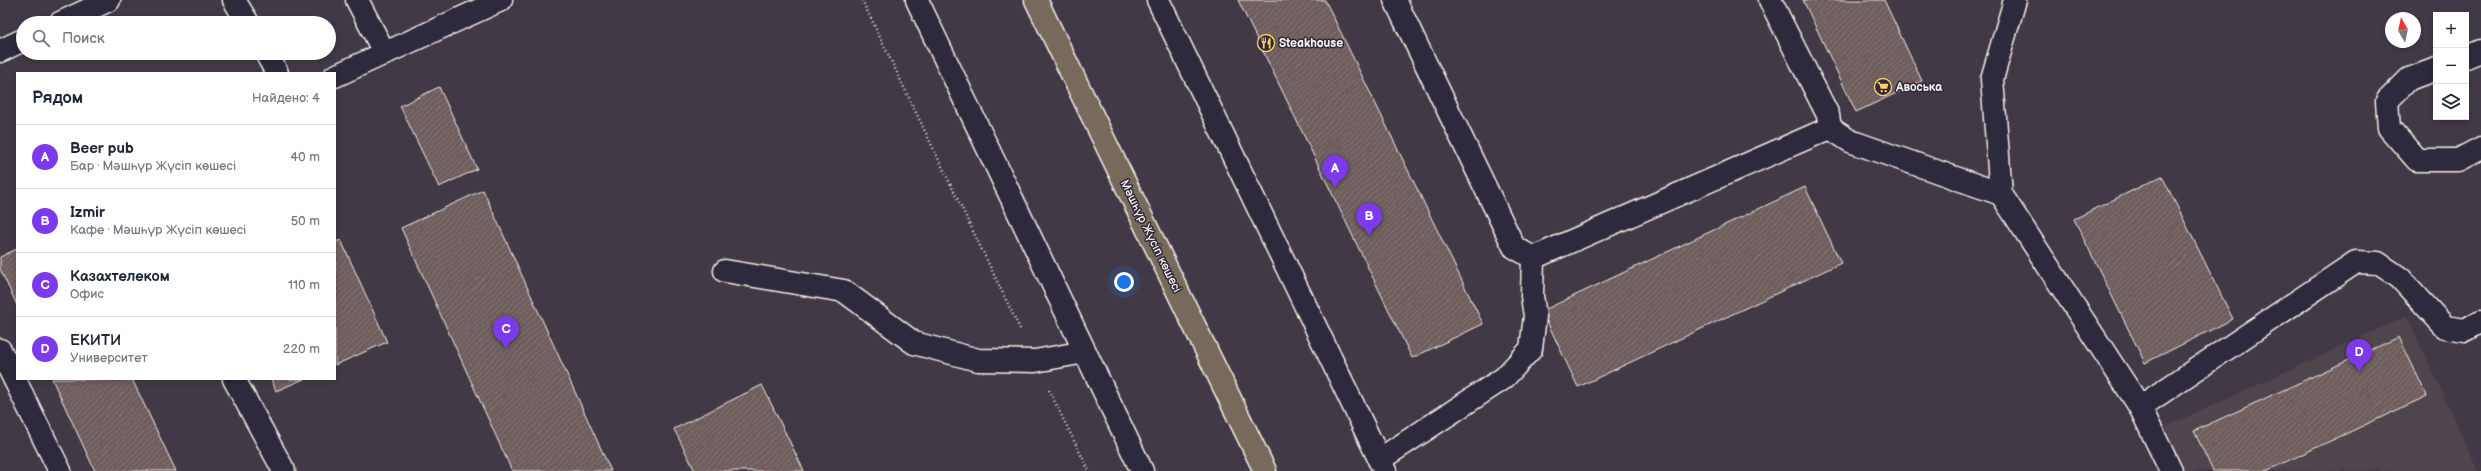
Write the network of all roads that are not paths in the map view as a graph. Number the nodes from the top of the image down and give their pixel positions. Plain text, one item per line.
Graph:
1 (109, 0) edge
2 (234, 0) edge
3 (357, 0) edge
4 (501, 0) edge
5 (917, 0) edge
6 (1036, 0) edge
7 (1158, 0) edge
8 (1395, 0) edge
9 (1770, 0) edge
10 (2015, 0) edge
11 (75, 16) edge
12 (244, 16) edge
13 (16, 43) edge
14 (0, 51) edge
15 (2481, 51) edge
16 (385, 54) junction
17 (2469, 56) edge
18 (270, 60) edge
19 (2433, 70) edge
20 (276, 72) edge
21 (336, 76) edge
22 (1830, 128) junction
23 (2481, 148) edge
24 (2001, 194) junction
25 (1532, 258) junction
26 (725, 271) dead end
27 (2481, 321) edge
28 (0, 350) edge
29 (1085, 352) junction
30 (235, 380) edge
31 (2140, 407) junction
32 (1382, 465) edge
33 (60, 471) edge
34 (284, 471) edge
35 (1142, 471) edge
36 (1265, 471) edge
37 (2170, 471) edge

1 - 11 lane
2 - 12 lane
3 - 16 lane
4 - 16 lane
5 - 29 lane
6 - 36 main road, Мәшһүр Жүсіп көшесі
7 - 32 lane
8 - 25 lane
9 - 22 lane
10 - 24 lane
13 - 14 lane
15 - 17 lane
16 - 21 lane
18 - 20 lane
19 - 23 lane
22 - 24 lane
22 - 25 lane
24 - 31 lane
25 - 32 lane
26 - 29 lane
27 - 31 lane
28 - 33 lane
29 - 35 lane
30 - 34 lane
31 - 37 lane

